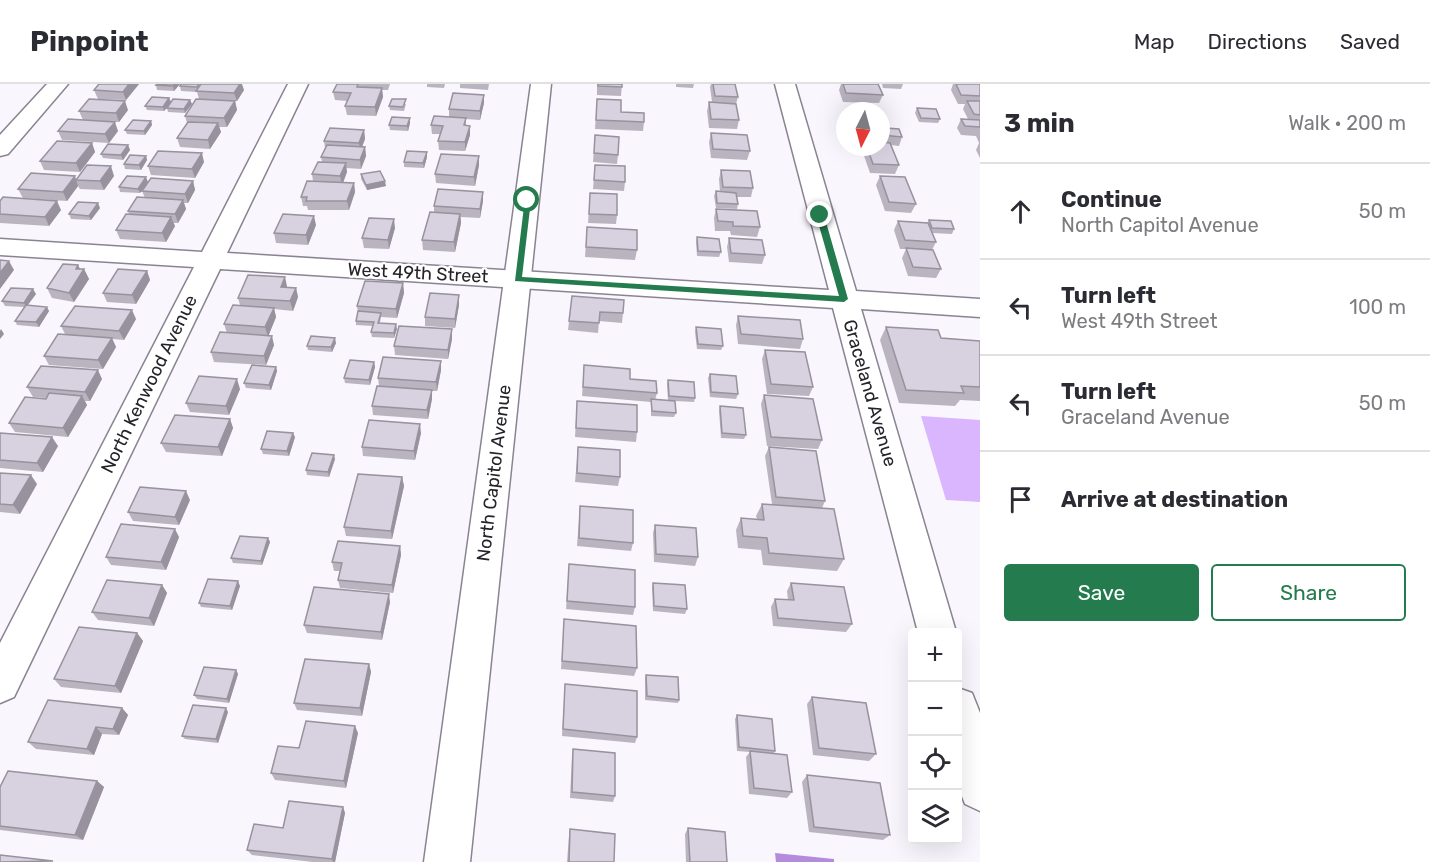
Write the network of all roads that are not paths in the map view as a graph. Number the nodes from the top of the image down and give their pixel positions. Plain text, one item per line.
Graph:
1 (58, 84) edge
2 (298, 84) edge
3 (541, 84) edge
4 (785, 84) edge
5 (0, 149) edge
6 (0, 247) edge
7 (210, 261) junction
8 (517, 279) junction
9 (844, 299) junction
10 (980, 308) edge
11 (936, 628) edge
12 (0, 684) edge
13 (962, 725) edge
14 (980, 789) edge
15 (447, 862) edge

1 - 5 street
2 - 7 street, North Kenwood Avenue
3 - 8 street, North Capitol Avenue
4 - 9 street, Graceland Avenue
6 - 7 street, West 49th Street
7 - 8 street, West 49th Street
7 - 12 street, North Kenwood Avenue
8 - 9 street, West 49th Street
8 - 15 street, North Capitol Avenue
9 - 10 street, West 49th Street
9 - 11 street, Graceland Avenue
13 - 14 street

